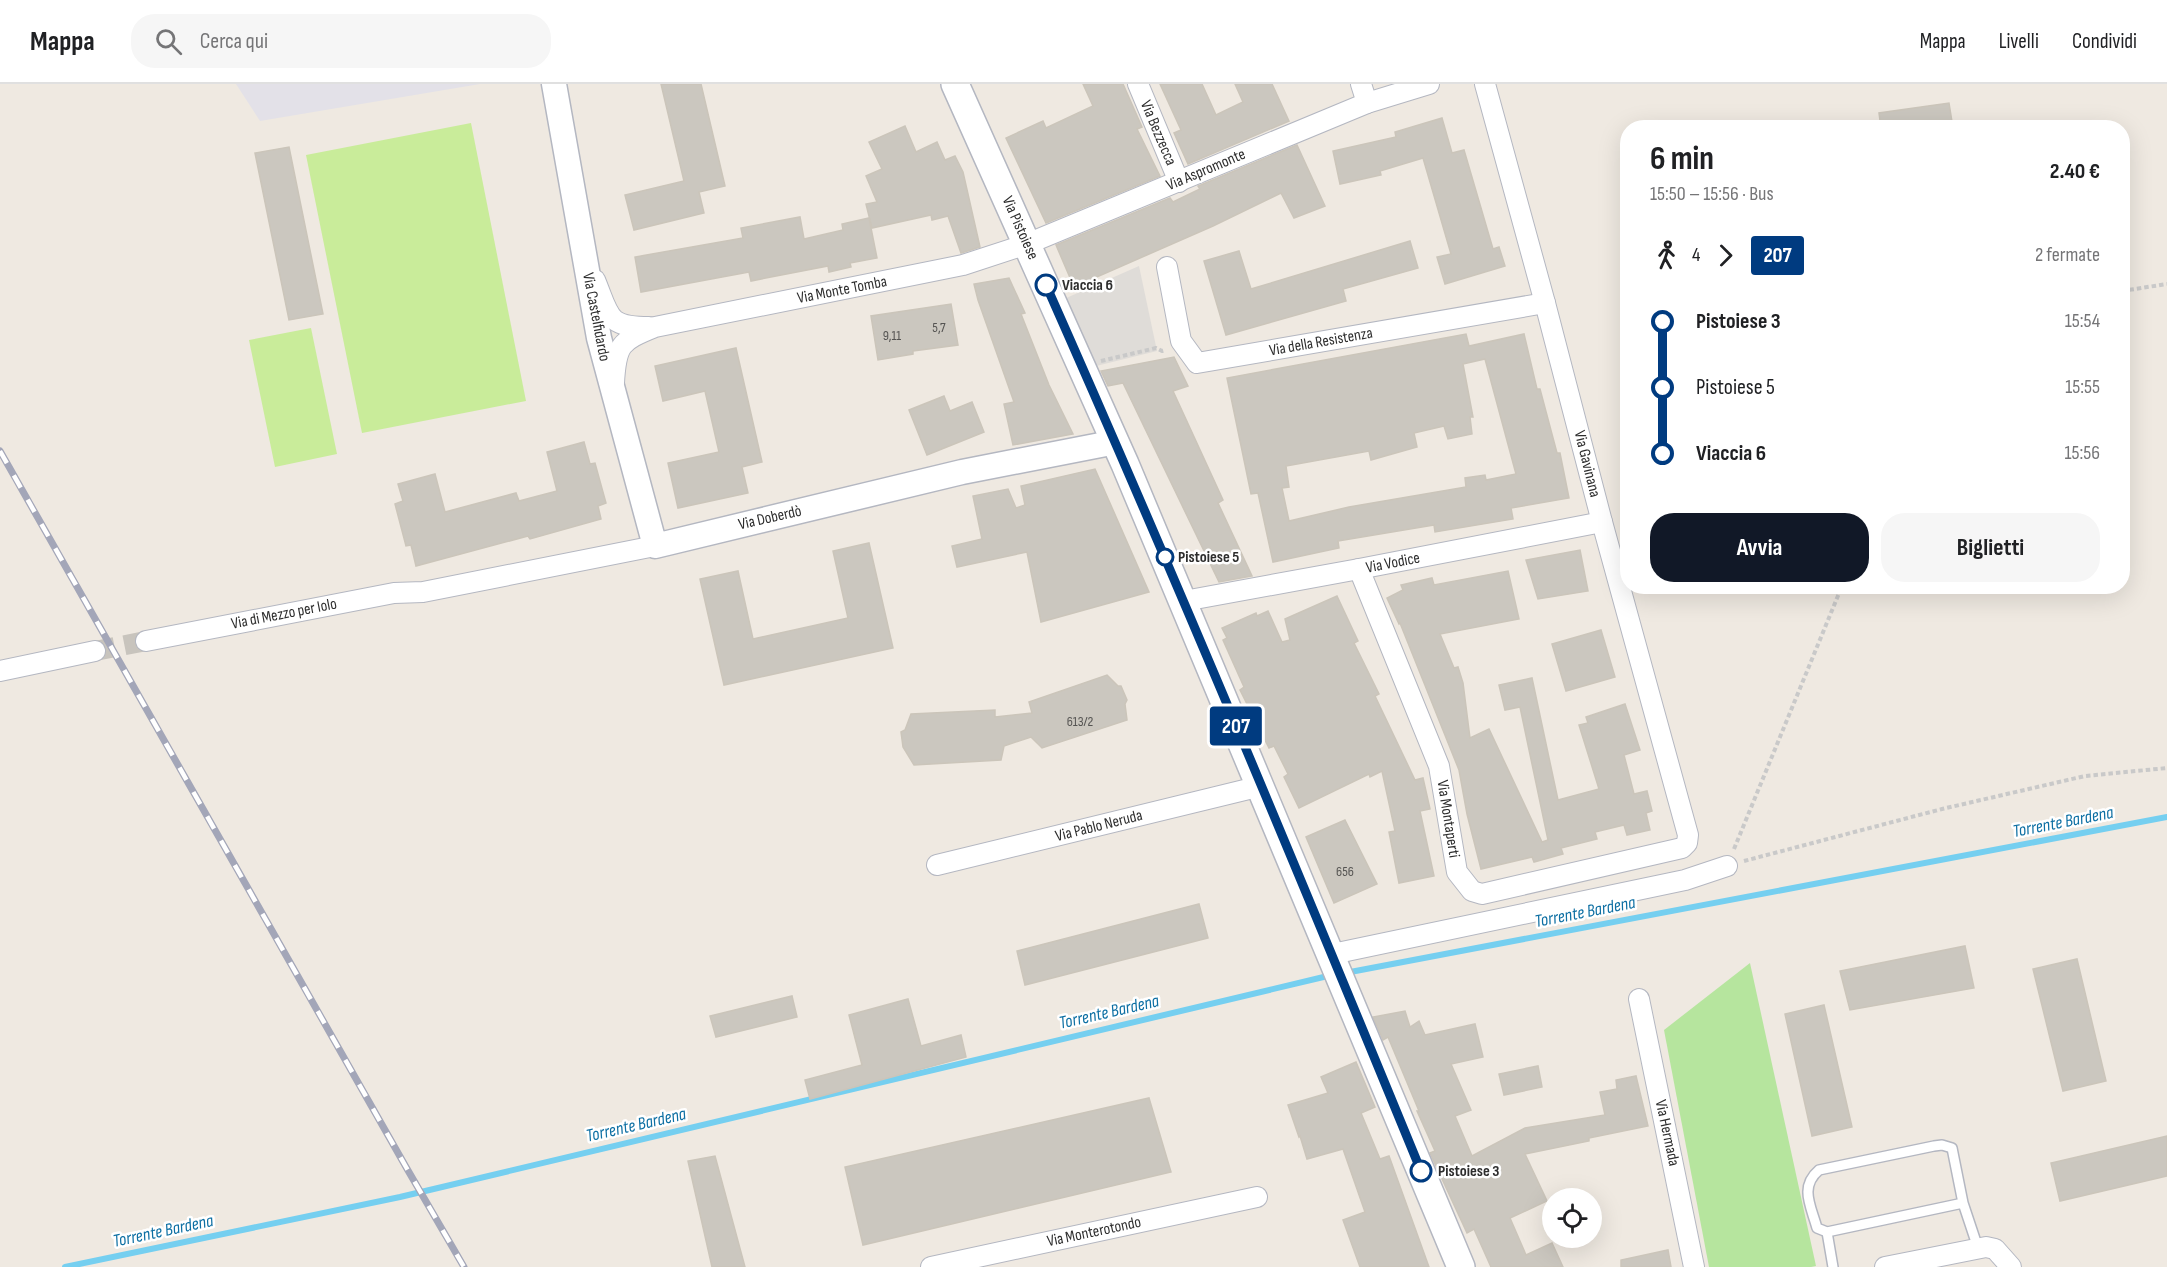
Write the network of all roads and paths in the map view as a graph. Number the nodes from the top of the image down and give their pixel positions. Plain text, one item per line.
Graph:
1 (554, 84) edge
2 (955, 84) edge
3 (1138, 84) edge
4 (1361, 84) edge
5 (1429, 84) edge
6 (1485, 84) edge
7 (1367, 103) junction
8 (1179, 182) junction
9 (1027, 244) junction
10 (584, 253) junction
11 (1167, 267) dead end
12 (2167, 284) edge
13 (2130, 290) edge
14 (1545, 303) junction
15 (655, 327) junction
16 (1185, 346) junction
17 (1082, 367) junction
18 (613, 392) junction
19 (1116, 442) junction
20 (1602, 522) junction
21 (654, 546) junction
22 (1359, 570) junction
23 (1620, 588) edge
24 (1622, 594) edge
25 (1839, 594) edge
26 (424, 598) joint
27 (1184, 601) junction
28 (146, 641) tunnel mouth
29 (95, 651) tunnel mouth
30 (0, 671) edge
31 (2167, 768) edge
32 (1261, 786) junction
33 (1687, 843) joint
34 (937, 865) dead end
35 (1727, 866) junction
36 (1333, 959) junction
37 (1639, 999) dead end
38 (1257, 1197) dead end
39 (1963, 1203) junction
40 (1827, 1232) junction
41 (1978, 1248) junction
42 (930, 1267) edge
43 (1461, 1267) edge
44 (1694, 1267) edge
45 (1833, 1267) edge
46 (1885, 1267) edge
47 (2011, 1267) edge

1 - 10 street, Via Castelfidardo
2 - 9 main road, Via Pistoiese
3 - 8 street, Via Bezzecca
4 - 7 street
5 - 7 street
6 - 14 street, Via Gavinana
7 - 8 street, Via Aspromonte
8 - 9 street, Via Aspromonte
9 - 15 street, Via Monte Tomba
9 - 17 main road, Via Pistoiese
10 - 15 street, Via Monte Tomba
10 - 18 street, Via Castelfidardo
11 - 16 street
12 - 13 path
14 - 16 street, Via della Resistenza
14 - 20 street, Via Gavinana
15 - 18 street, Via Monte Tomba
16 - 17 path
17 - 19 main road, Via Pistoiese
18 - 21 street, Via Castelfidardo
19 - 21 street, Via Doberdò
19 - 27 main road, Via Pistoiese
20 - 22 street, Via Vodice
20 - 23 street, Via Gavinana
21 - 26 street, Via Doberdò
22 - 27 street, Via Vodice
22 - 33 street, Via Montaperti
24 - 33 street, Via Gavinana
25 - 35 path
26 - 28 street, Via di Mezzo per Iolo
27 - 32 main road, Via Pistoiese
29 - 30 street
31 - 35 path
32 - 34 street, Via Pablo Neruda
32 - 36 main road, Via Pistoiese
35 - 36 street
36 - 43 main road, Via Pistoiese
37 - 44 street, Via Hermada
38 - 42 street, Via Monterotondo
39 - 40 lane
39 - 40 lane
39 - 41 lane
40 - 45 lane
41 - 46 street
41 - 47 street

